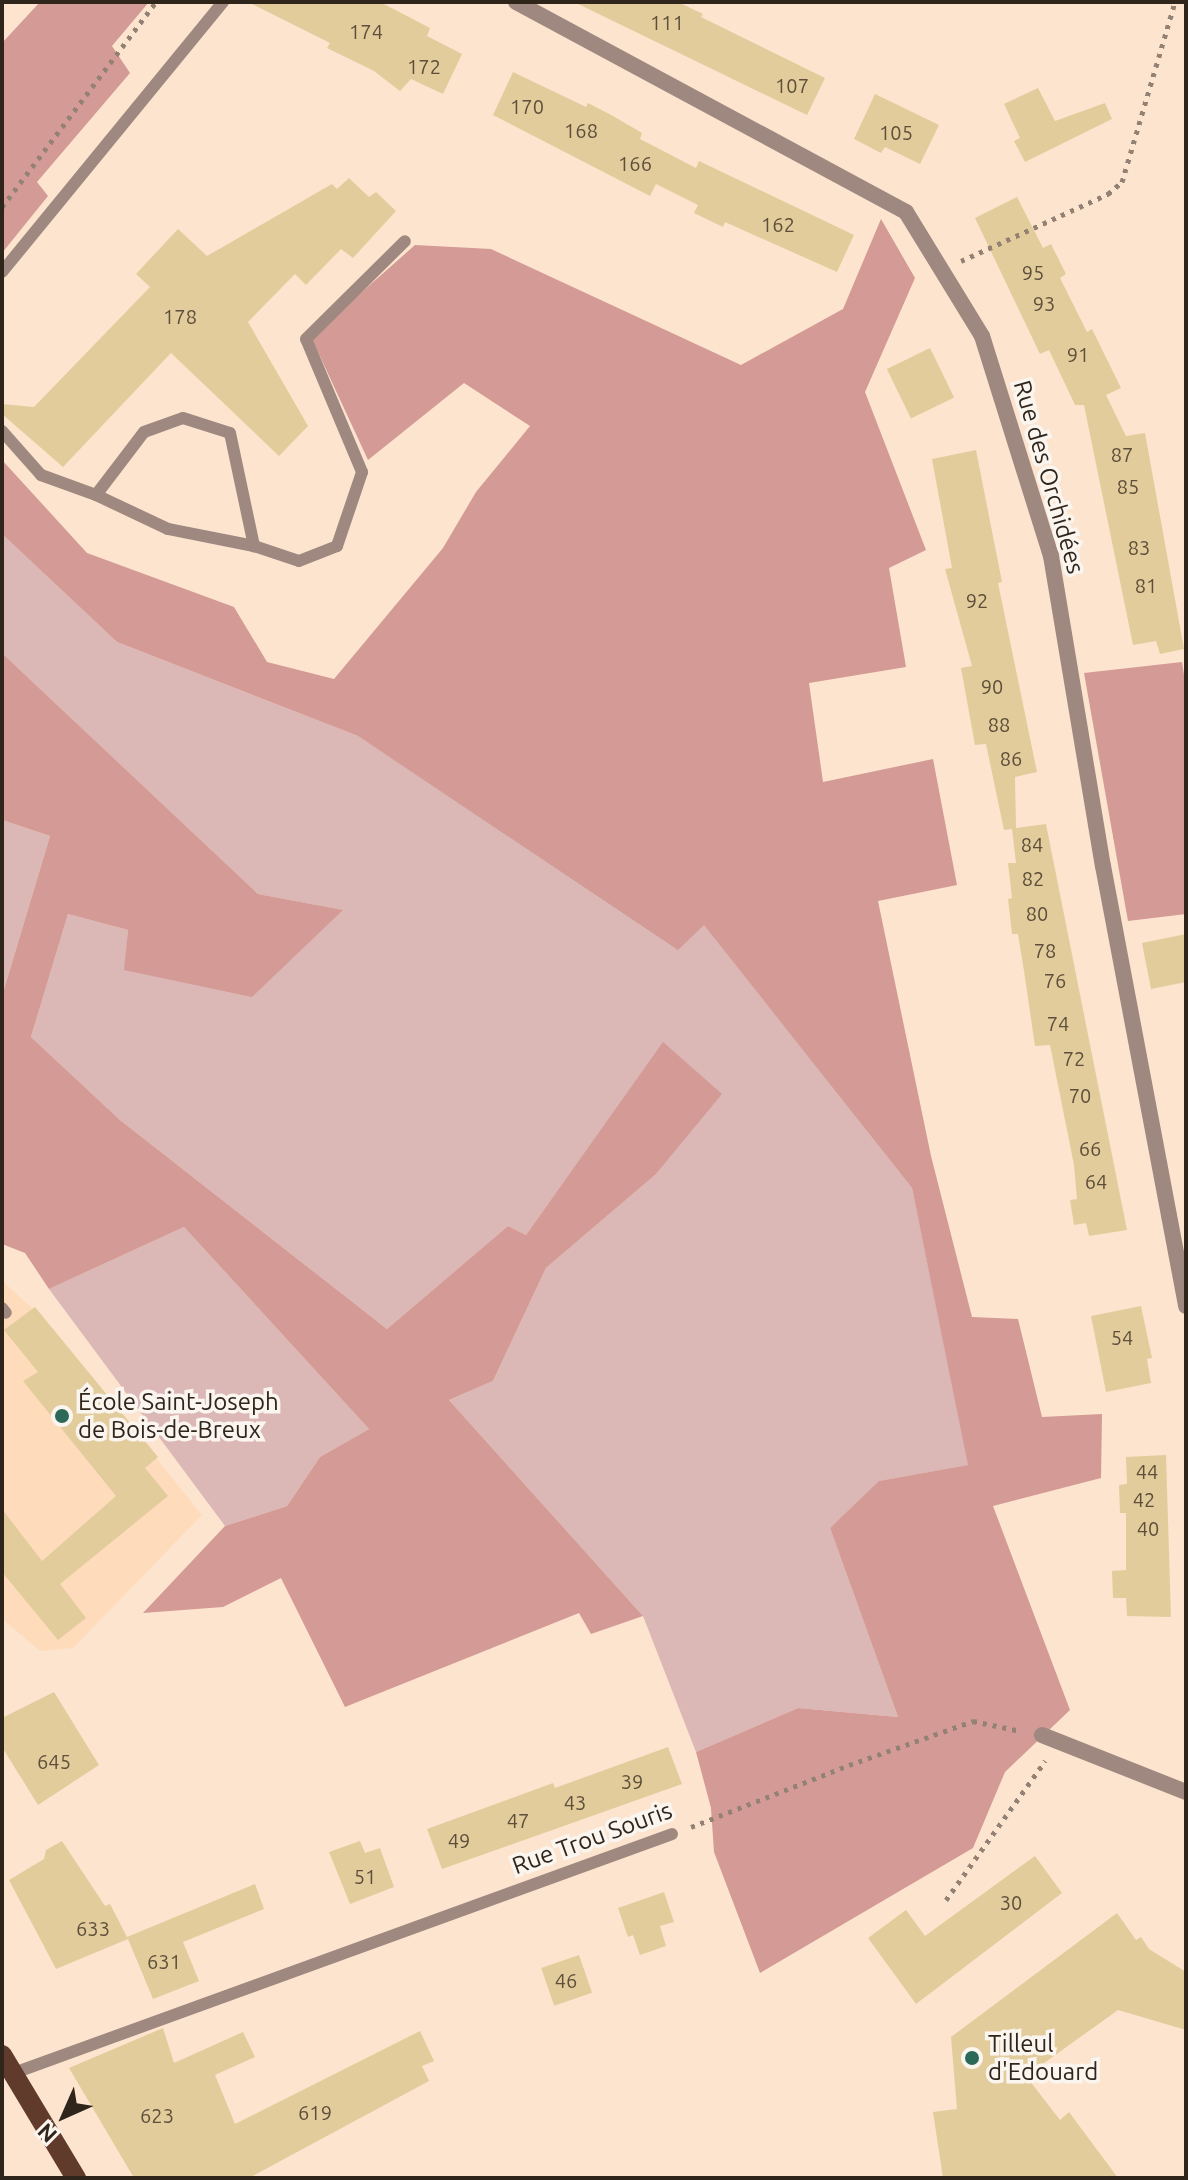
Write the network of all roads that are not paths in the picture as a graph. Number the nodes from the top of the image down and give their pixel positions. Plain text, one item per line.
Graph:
1 (223, 2) edge
2 (516, 2) edge
3 (405, 241) dead end
4 (2, 272) edge
5 (2, 431) edge
6 (96, 495) junction
7 (254, 546) junction
8 (1186, 1306) edge
9 (1042, 1735) road end
10 (1186, 1792) edge
11 (672, 1834) road end
12 (2, 2055) edge
13 (14, 2073) junction
14 (76, 2178) edge

1 - 4 lane
2 - 8 street, Rue des Orchidées
3 - 7 lane
5 - 6 lane
6 - 7 lane
6 - 7 lane
9 - 10 street
11 - 13 lane, Rue Trou Souris
12 - 13 main road
13 - 14 main road

